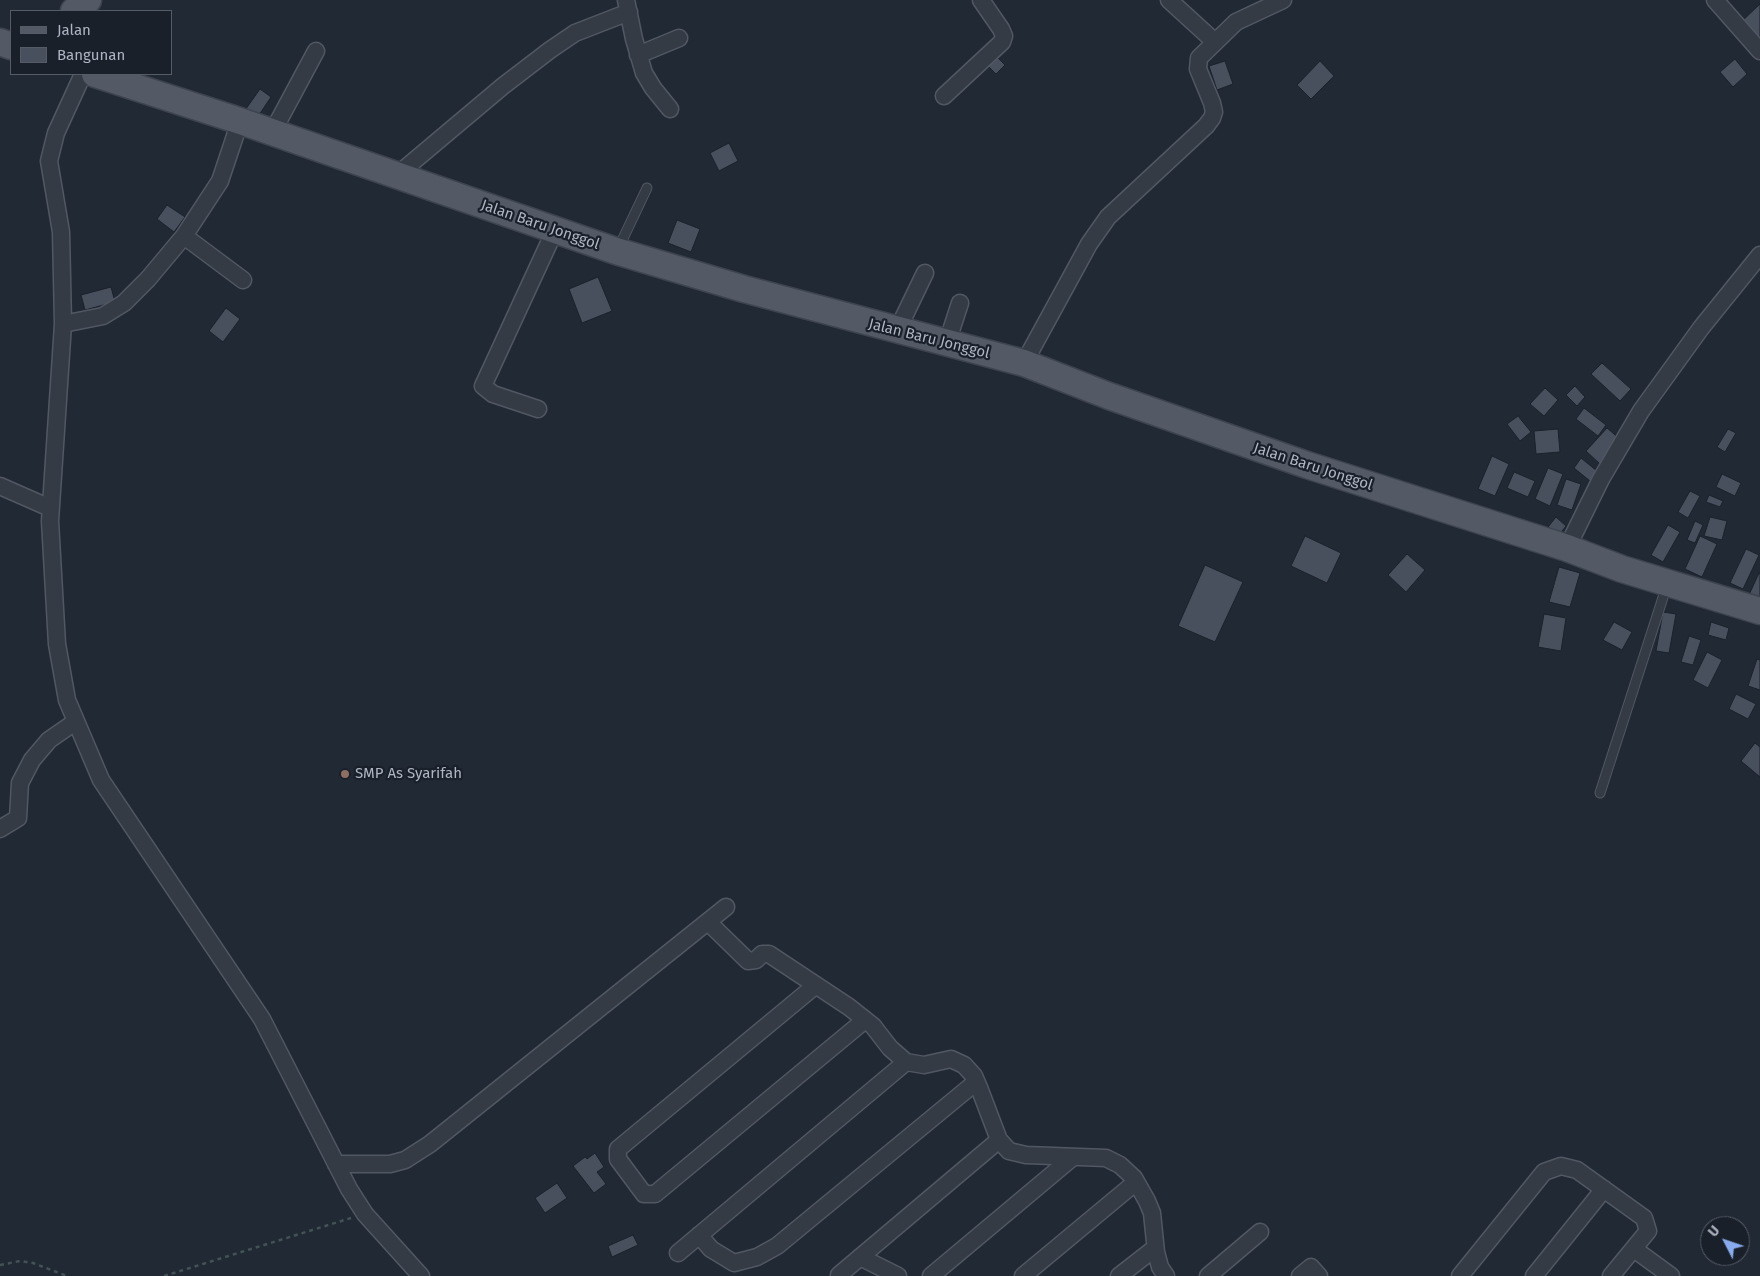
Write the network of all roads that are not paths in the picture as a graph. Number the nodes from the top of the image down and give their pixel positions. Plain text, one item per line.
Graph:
1 (88, 0) edge
2 (981, 0) edge
3 (1170, 0) edge
4 (1283, 0) edge
5 (1715, 0) edge
6 (627, 6) edge
7 (75, 10) edge
8 (679, 38) dead end
9 (1215, 42) junction
10 (316, 51) dead end
11 (1760, 51) edge
12 (638, 55) junction
13 (83, 75) edge
14 (98, 75) edge
15 (944, 96) dead end
16 (670, 110) dead end
17 (240, 121) junction
18 (272, 133) junction
19 (396, 176) junction
20 (647, 188) dead end
21 (555, 230) junction
22 (184, 236) junction
23 (616, 252) junction
24 (1760, 255) edge
25 (925, 273) dead end
26 (243, 280) dead end
27 (960, 302) dead end
28 (63, 324) junction
29 (897, 331) junction
30 (947, 343) junction
31 (1024, 363) junction
32 (538, 409) dead end
33 (0, 486) edge
34 (50, 508) junction
35 (1567, 548) junction
36 (1668, 582) junction
37 (1760, 611) edge
38 (75, 722) junction
39 (1600, 793) dead end
40 (0, 828) edge
41 (726, 907) dead end
42 (708, 922) junction
43 (816, 985) junction
44 (865, 1020) junction
45 (906, 1062) junction
46 (976, 1082) junction
47 (999, 1140) junction
48 (1073, 1157) junction
49 (336, 1164) junction
50 (1136, 1182) junction
51 (1604, 1189) junction
52 (1260, 1232) dead end
53 (700, 1235) junction
54 (1155, 1248) junction
55 (1634, 1248) junction
56 (678, 1254) dead end
57 (860, 1257) junction
58 (839, 1275) dead end
59 (422, 1276) edge
60 (898, 1276) edge
61 (931, 1276) edge
62 (1023, 1276) edge
63 (1119, 1276) edge
64 (1166, 1276) edge
65 (1208, 1276) edge
66 (1300, 1276) edge
67 (1319, 1276) edge
68 (1460, 1276) edge
69 (1534, 1276) edge
70 (1611, 1276) edge
71 (1671, 1276) edge

1 - 7 main road
2 - 15 street
3 - 9 street
4 - 9 street
5 - 11 street
6 - 12 street
6 - 19 street
8 - 12 street
9 - 31 street
10 - 18 street
12 - 16 street
13 - 28 street
14 - 17 main road, Jalan Baru Jonggol
17 - 18 main road, Jalan Baru Jonggol
17 - 22 street
18 - 19 main road, Jalan Baru Jonggol
19 - 21 main road, Jalan Baru Jonggol
20 - 23 lane
21 - 23 main road, Jalan Baru Jonggol
21 - 32 street
22 - 26 street
22 - 28 street
23 - 29 main road, Jalan Baru Jonggol
24 - 35 street
25 - 29 street
27 - 30 street
28 - 34 street
29 - 30 main road, Jalan Baru Jonggol
30 - 31 main road, Jalan Baru Jonggol
31 - 35 main road, Jalan Baru Jonggol
33 - 34 street
34 - 38 street
35 - 36 main road, Jalan Baru Jonggol
36 - 37 main road, Jalan Baru Jonggol
36 - 39 lane
38 - 40 street
38 - 49 street
41 - 42 street
42 - 43 street
42 - 49 street
43 - 44 street
43 - 44 street
44 - 45 street
45 - 46 street
45 - 53 street
46 - 47 street
46 - 53 street
47 - 48 street
47 - 57 street
48 - 50 street
48 - 61 street
49 - 59 street
50 - 54 street
50 - 62 street
51 - 55 street
51 - 68 street
51 - 69 street
52 - 65 street
53 - 56 street
54 - 63 street
54 - 64 street
55 - 70 street
55 - 71 street
57 - 58 street
57 - 60 street
66 - 67 street

